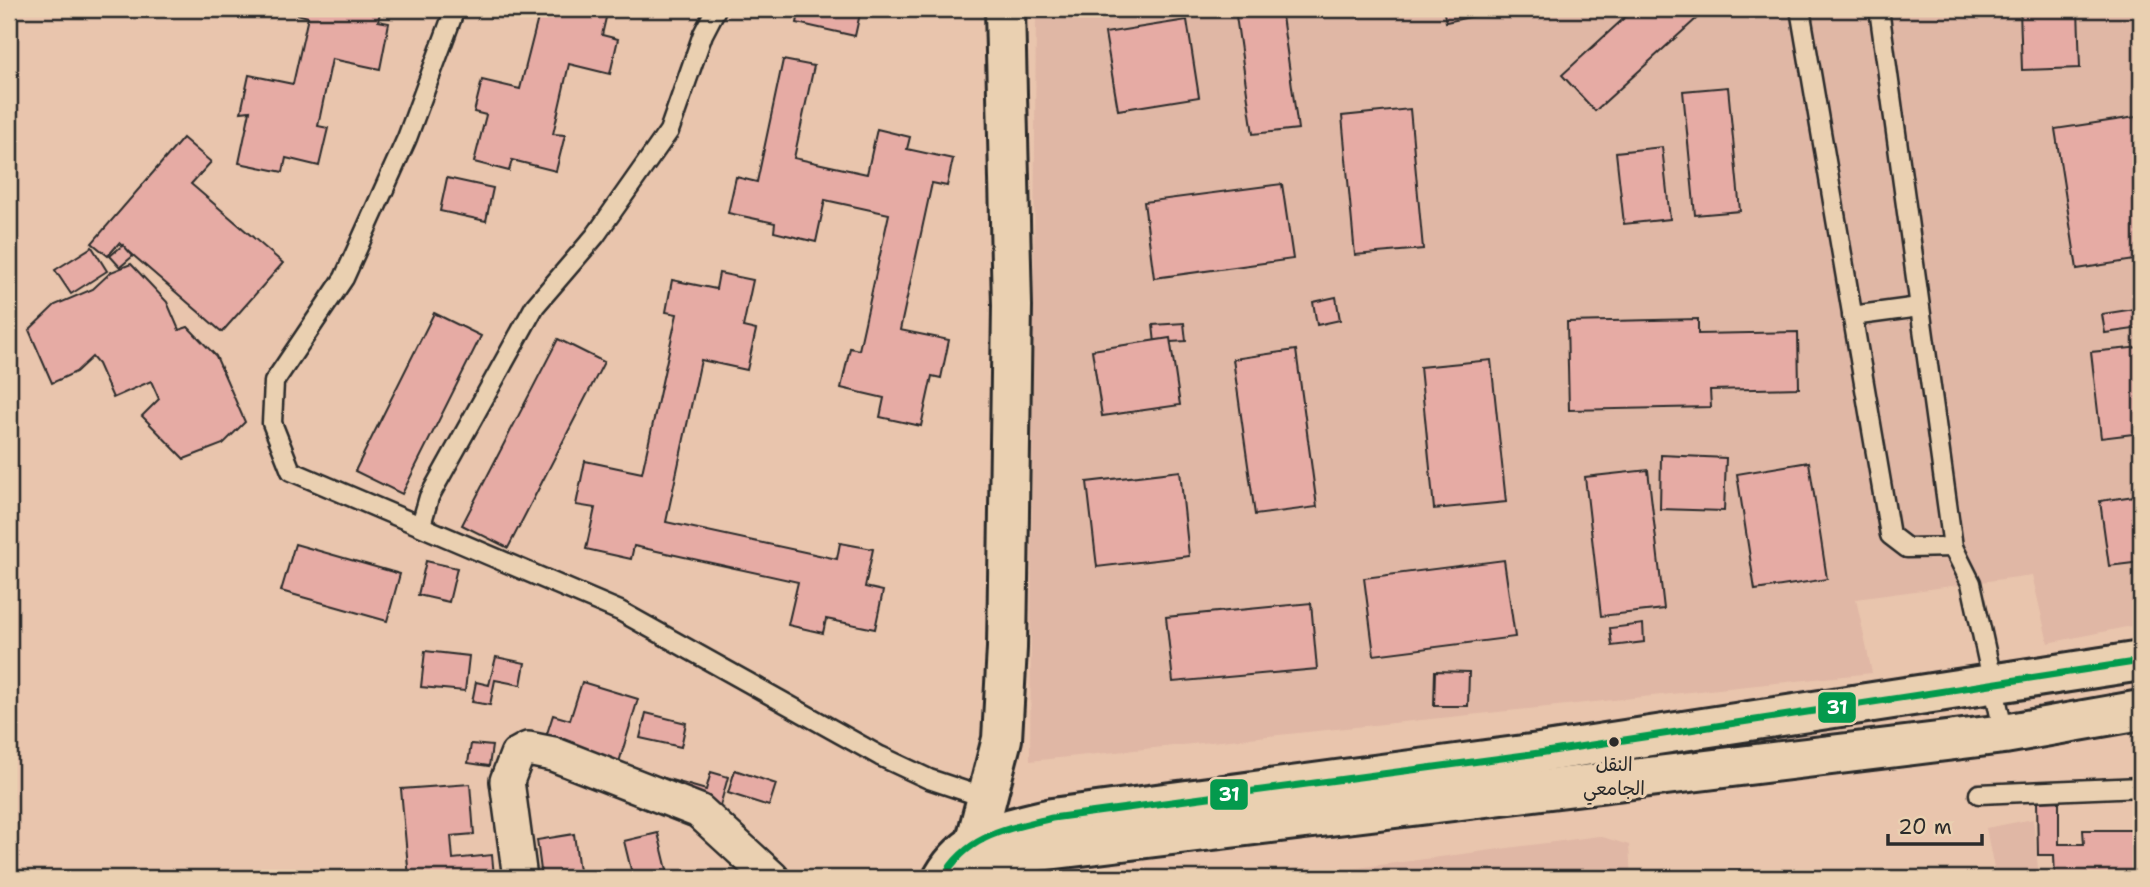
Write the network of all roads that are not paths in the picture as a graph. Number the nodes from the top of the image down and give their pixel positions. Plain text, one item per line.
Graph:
1 (455, 9) edge
2 (716, 9) edge
3 (1005, 9) edge
4 (1800, 9) edge
5 (1879, 9) edge
6 (1919, 307) junction
7 (1852, 316) junction
8 (421, 525) junction
9 (1953, 547) junction
10 (2141, 661) edge
11 (1992, 683) junction
12 (2141, 710) edge
13 (2004, 734) junction
14 (2141, 787) edge
15 (1979, 794) dead end
16 (986, 797) junction
17 (972, 866) edge
18 (520, 878) edge
19 (772, 878) edge
20 (943, 878) edge

1 - 8 lane
2 - 8 lane
3 - 16 main road
4 - 7 lane
5 - 6 lane
6 - 7 lane
6 - 9 lane
7 - 9 lane
8 - 16 lane
9 - 11 lane
10 - 11 main road
11 - 13 lane
11 - 17 main road
12 - 13 main road
13 - 17 main road
14 - 15 lane
16 - 17 main road
17 - 20 main road
18 - 19 street

